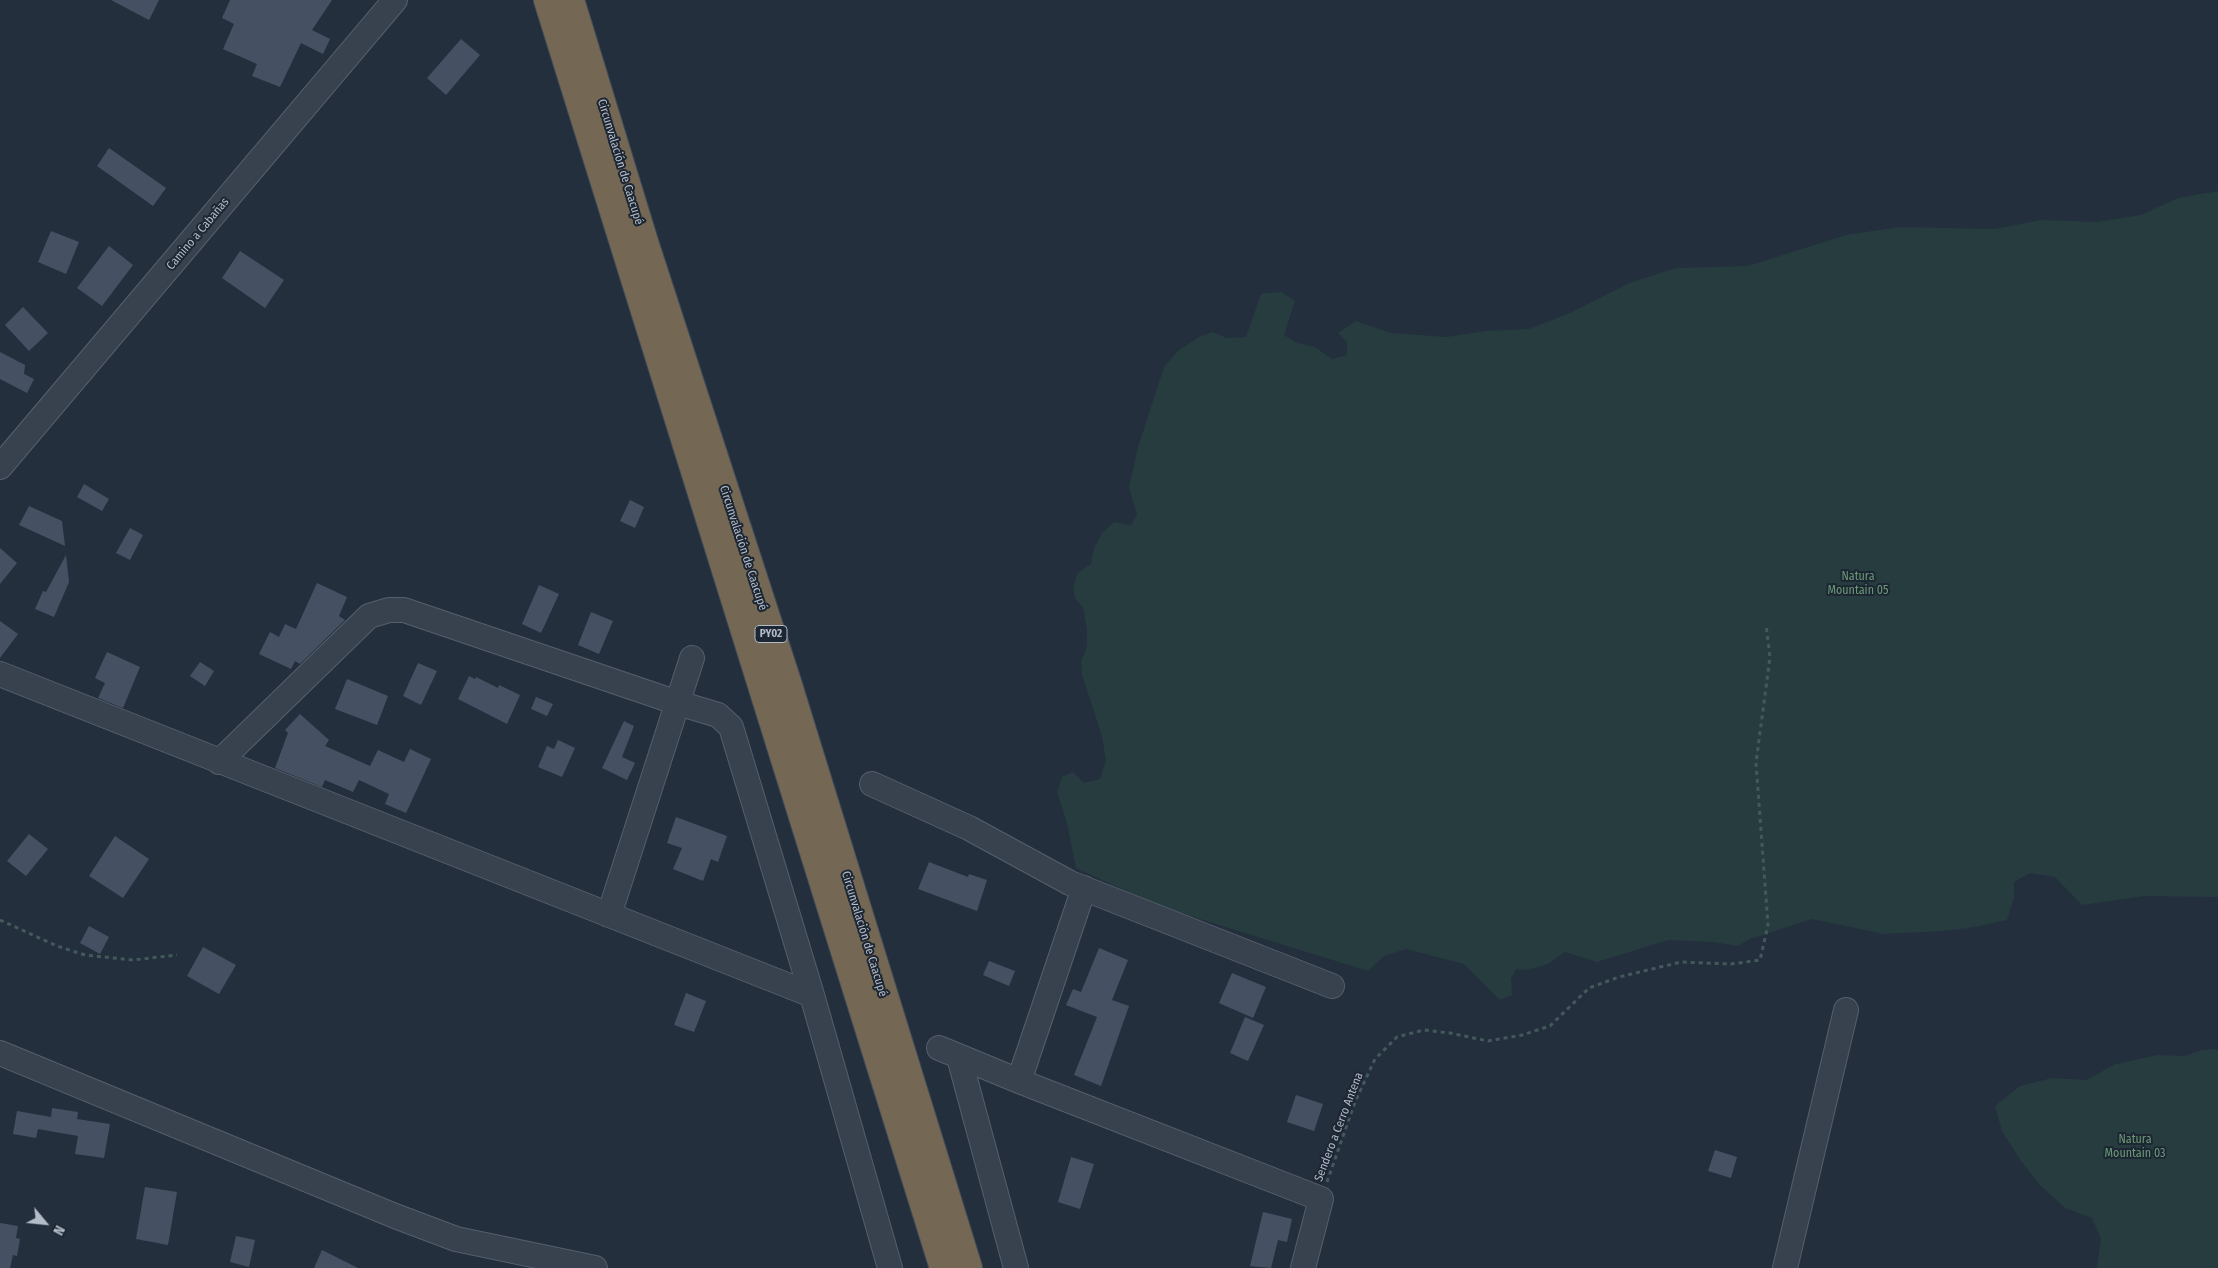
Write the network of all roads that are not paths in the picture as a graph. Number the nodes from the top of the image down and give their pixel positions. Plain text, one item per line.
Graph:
1 (396, 0) edge
2 (548, 0) edge
3 (570, 0) edge
4 (0, 467) edge
5 (692, 658) dead end
6 (0, 674) edge
7 (678, 704) junction
8 (220, 762) junction
9 (872, 784) dead end
10 (1084, 888) junction
11 (609, 915) junction
12 (1332, 986) dead end
13 (812, 995) junction
14 (1846, 1010) dead end
15 (0, 1053) edge
16 (1019, 1082) junction
17 (595, 1268) edge
18 (890, 1268) edge
19 (944, 1268) edge
20 (968, 1268) edge
21 (1016, 1268) edge
22 (1303, 1268) edge
23 (1784, 1268) edge

1 - 4 street, Camino a Cabañas
2 - 19 highway, Circunvalación de Caacupé / PY02
3 - 20 highway, Circunvalación de Caacupé / PY02
5 - 7 street
6 - 8 street
7 - 8 street
7 - 11 street
7 - 13 street
8 - 11 street
9 - 10 street
10 - 12 street
10 - 16 street
11 - 13 street
13 - 18 street
14 - 23 street
15 - 17 street
16 - 21 street
16 - 22 street

